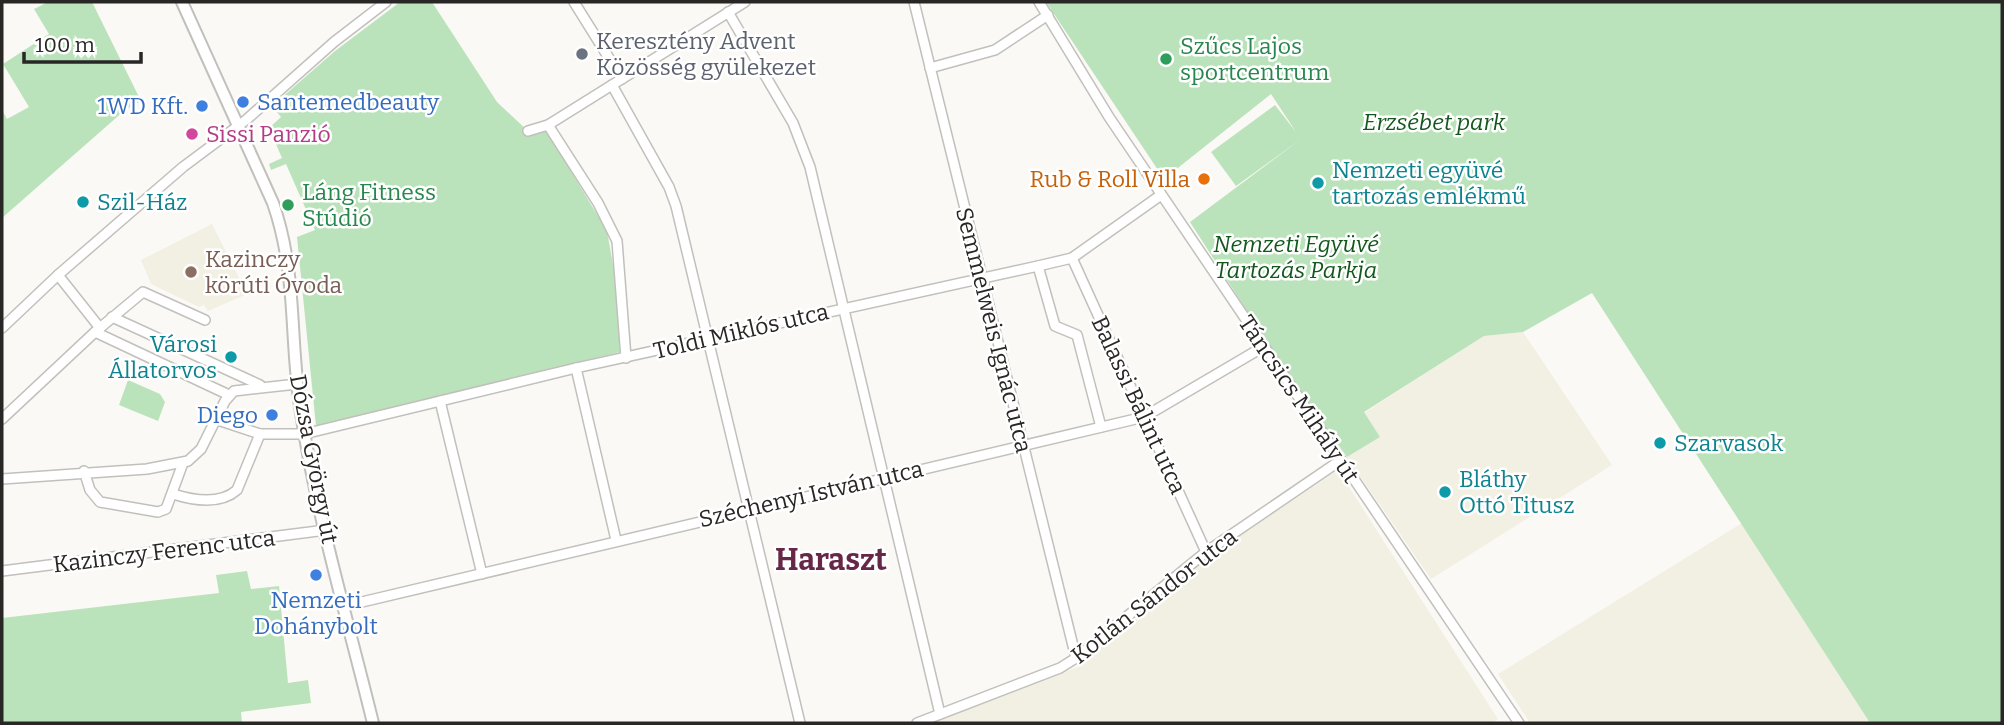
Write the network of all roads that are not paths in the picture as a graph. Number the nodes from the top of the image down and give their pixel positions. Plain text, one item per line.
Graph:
1 (182, 2) edge
2 (386, 2) edge
3 (574, 2) edge
4 (745, 2) edge
5 (914, 2) edge
6 (1039, 2) edge
7 (728, 12) junction
8 (1048, 15) junction
9 (930, 68) junction
10 (622, 79) junction
11 (612, 85) junction
12 (237, 125) junction
13 (548, 125) junction
14 (528, 131) dead end
15 (1161, 195) junction
16 (1072, 258) junction
17 (1038, 265) junction
18 (58, 275) junction
19 (980, 278) junction
20 (844, 307) junction
21 (112, 317) junction
22 (205, 320) dead end
23 (2, 328) edge
24 (97, 330) junction
25 (709, 340) junction
26 (1264, 347) junction
27 (626, 358) junction
28 (576, 368) junction
29 (298, 384) junction
30 (262, 386) junction
31 (229, 396) junction
32 (440, 401) junction
33 (1144, 417) junction
34 (2, 419) edge
35 (215, 419) junction
36 (1101, 427) junction
37 (304, 434) junction
38 (260, 435) junction
39 (1022, 444) junction
40 (1341, 460) junction
41 (183, 463) junction
42 (84, 471) junction
43 (883, 477) junction
44 (2, 479) edge
45 (173, 494) junction
46 (749, 508) junction
47 (326, 530) junction
48 (616, 540) junction
49 (1206, 552) junction
50 (2, 571) edge
51 (482, 573) junction
52 (345, 606) junction
53 (1076, 658) junction
54 (940, 714) junction
55 (373, 723) edge
56 (800, 723) edge
57 (917, 723) edge
58 (1519, 723) edge

1 - 12 main road, Dózsa György út
2 - 12 street
3 - 10 street
4 - 7 street
5 - 9 street, Semmelweis Ignác utca
6 - 8 street, Táncsics Mihály út
7 - 10 street
7 - 20 street
8 - 9 street
8 - 15 street, Táncsics Mihály út
9 - 19 street, Semmelweis Ignác utca
10 - 11 street
11 - 13 street
11 - 25 street
12 - 18 street
12 - 29 main road, Dózsa György út
13 - 14 street
13 - 27 street
15 - 16 street, Toldi Miklós utca
15 - 26 street, Táncsics Mihály út
16 - 17 street, Toldi Miklós utca
16 - 33 street, Balassi Bálint utca
17 - 19 street, Toldi Miklós utca
17 - 36 street
18 - 23 street
18 - 24 street
19 - 20 street, Toldi Miklós utca
19 - 39 street, Semmelweis Ignác utca
20 - 25 street, Toldi Miklós utca
20 - 43 street
21 - 22 street
21 - 24 street
21 - 30 street
24 - 31 street
24 - 34 street
25 - 27 street, Toldi Miklós utca
25 - 46 street
26 - 33 street, Széchenyi István utca
26 - 40 street, Táncsics Mihály út
27 - 28 street, Toldi Miklós utca
28 - 32 street, Toldi Miklós utca
28 - 48 street
29 - 30 street
29 - 37 main road, Dózsa György út
30 - 31 street
31 - 35 street
32 - 37 street, Toldi Miklós utca
32 - 51 street
33 - 36 street, Széchenyi István utca
33 - 49 street, Balassi Bálint utca
35 - 38 street
35 - 41 street
36 - 39 street, Széchenyi István utca
37 - 38 street, Toldi Miklós utca
37 - 47 main road, Dózsa György út
38 - 45 street
39 - 43 street, Széchenyi István utca
39 - 53 street, Semmelweis Ignác utca
40 - 49 street, Kotlán Sándor utca
40 - 58 street, Táncsics Mihály út
41 - 42 street
41 - 45 street
42 - 44 street
42 - 45 street
43 - 46 street, Széchenyi István utca
43 - 54 street
46 - 48 street, Széchenyi István utca
46 - 56 street
47 - 50 street, Kazinczy Ferenc utca
47 - 52 main road, Dózsa György út
48 - 51 street, Széchenyi István utca
49 - 53 street, Kotlán Sándor utca
51 - 52 street, Széchenyi István utca
52 - 55 main road, Dózsa György út
53 - 54 street, Kotlán Sándor utca
54 - 57 street, Kotlán Sándor utca

